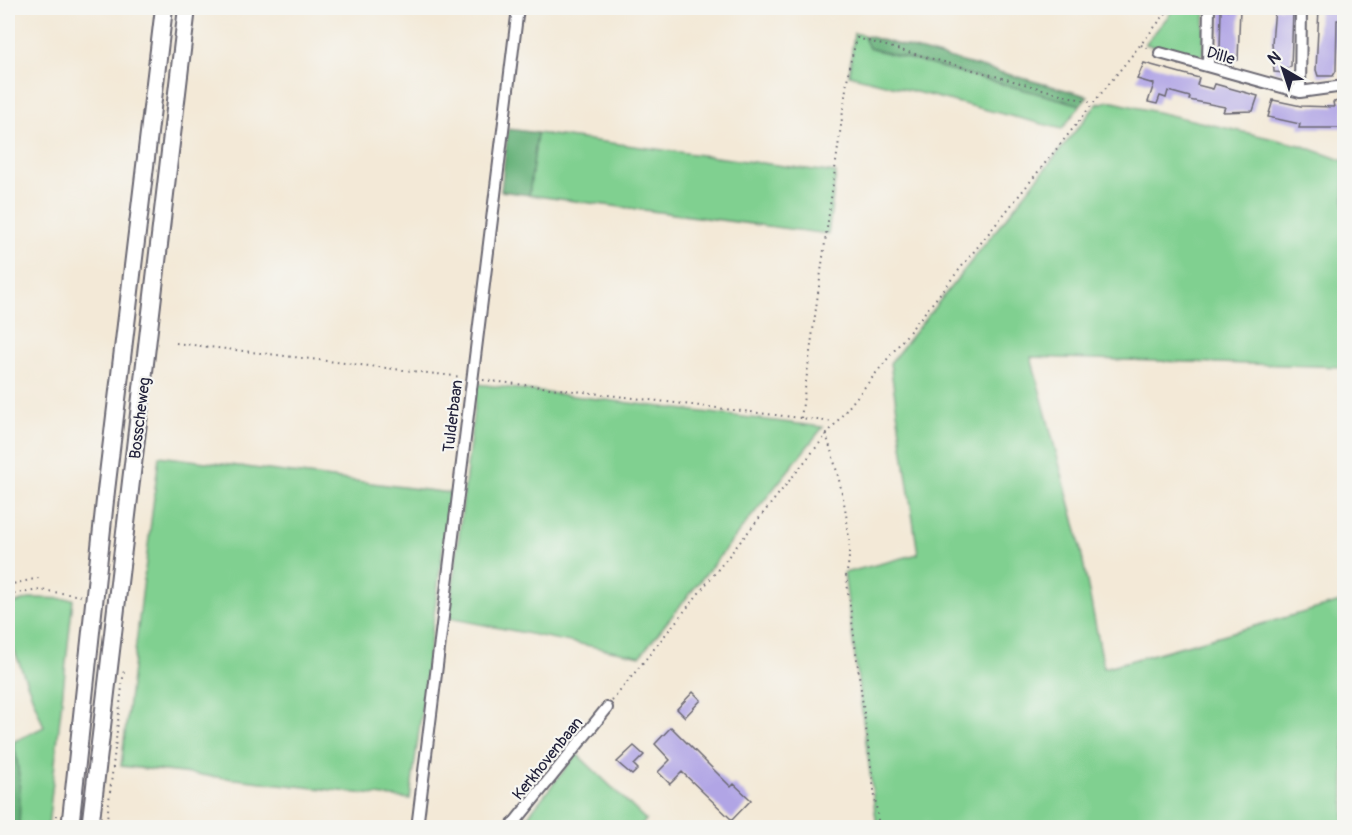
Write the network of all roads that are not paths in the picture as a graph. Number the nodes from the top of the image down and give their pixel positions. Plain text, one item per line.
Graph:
1 (164, 8) edge
2 (187, 8) edge
3 (518, 8) edge
4 (1209, 8) edge
5 (1301, 8) edge
6 (1160, 53) dead end
7 (1208, 66) junction
8 (1344, 86) edge
9 (1300, 92) junction
10 (607, 708) road end
11 (70, 828) edge
12 (90, 828) edge
13 (417, 828) edge
14 (510, 828) edge

1 - 11 main road, Bosscheweg
2 - 12 main road, Bosscheweg
3 - 13 street, Tulderbaan
4 - 7 street
5 - 9 street
6 - 7 street, Dille
7 - 9 street, Dille
8 - 9 street, Dille
10 - 14 street, Kerkhovenbaan

